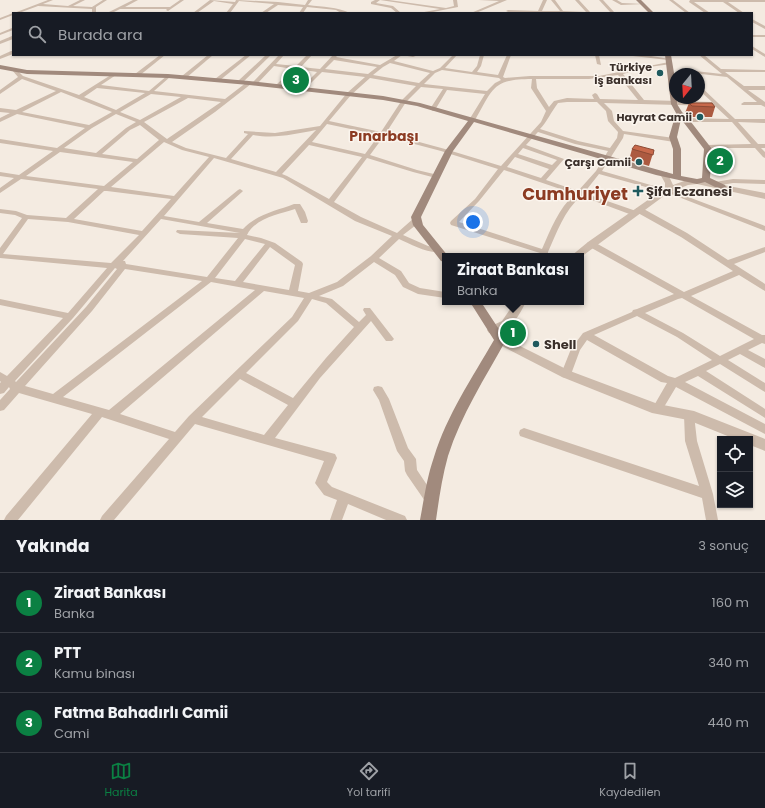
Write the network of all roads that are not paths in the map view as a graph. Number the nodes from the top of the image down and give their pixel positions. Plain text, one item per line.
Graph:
1 (51, 0) edge
2 (83, 0) edge
3 (105, 0) edge
4 (136, 0) edge
5 (182, 0) edge
6 (213, 0) edge
7 (282, 0) edge
8 (310, 0) edge
9 (379, 0) edge
10 (455, 0) edge
11 (481, 0) edge
12 (506, 0) edge
13 (545, 0) edge
14 (553, 0) edge
15 (578, 0) edge
16 (601, 0) edge
17 (614, 0) edge
18 (638, 0) edge
19 (671, 0) edge
20 (688, 0) edge
21 (237, 1) edge
22 (723, 1) edge
23 (755, 1) edge
24 (765, 1) edge
25 (641, 2) edge
26 (278, 3) junction
27 (37, 5) junction
28 (305, 6) junction
29 (765, 6) edge
30 (67, 8) junction
31 (93, 8) junction
32 (120, 8) junction
33 (172, 8) junction
34 (444, 8) junction
35 (20, 11) joint
36 (508, 11) dead end
37 (26, 12) edge
38 (95, 12) edge
39 (111, 12) edge
40 (165, 12) edge
41 (196, 12) edge
42 (229, 12) edge
43 (264, 12) edge
44 (302, 12) edge
45 (339, 12) edge
46 (398, 12) edge
47 (426, 12) edge
48 (476, 12) edge
49 (525, 12) edge
50 (539, 12) edge
51 (562, 12) edge
52 (588, 12) edge
53 (612, 12) edge
54 (651, 12) edge
55 (654, 12) edge
56 (687, 12) edge
57 (703, 12) edge
58 (706, 12) edge
59 (740, 12) edge
60 (12, 15) edge
61 (0, 19) edge
62 (12, 19) edge
63 (753, 20) edge
64 (753, 23) edge
65 (758, 23) junction
66 (765, 23) edge
67 (0, 24) edge
68 (765, 28) edge
69 (12, 29) edge
70 (0, 34) edge
71 (753, 36) edge
72 (765, 36) edge
73 (12, 38) edge
74 (0, 43) edge
75 (753, 47) edge
76 (12, 52) edge
77 (753, 54) edge
78 (764, 55) edge
79 (162, 56) edge
80 (210, 56) edge
81 (248, 56) edge
82 (268, 56) edge
83 (281, 56) edge
84 (309, 56) edge
85 (334, 56) edge
86 (358, 56) edge
87 (399, 56) edge
88 (454, 56) edge
89 (482, 56) edge
90 (509, 56) edge
91 (597, 56) edge
92 (642, 56) edge
93 (702, 56) edge
94 (0, 58) edge
95 (669, 59) edge
96 (352, 61) junction
97 (390, 62) junction
98 (599, 64) dead end
99 (273, 65) junction
100 (381, 66) junction
101 (0, 67) edge
102 (297, 68) junction
103 (442, 69) junction
104 (14, 70) junction
105 (322, 70) junction
106 (719, 70) junction
107 (765, 71) edge
108 (433, 72) junction
109 (342, 73) junction
110 (114, 74) junction
111 (473, 74) junction
112 (620, 74) junction
113 (705, 74) edge
114 (138, 75) junction
115 (168, 76) junction
116 (369, 76) junction
117 (727, 76) junction
118 (21, 77) junction
119 (184, 77) junction
120 (501, 78) junction
121 (534, 78) junction
122 (217, 80) junction
123 (722, 81) dead end
124 (240, 82) junction
125 (735, 82) junction
126 (252, 83) junction
127 (420, 85) junction
128 (96, 86) junction
129 (278, 86) junction
130 (304, 88) junction
131 (446, 88) junction
132 (743, 88) junction
133 (765, 88) edge
134 (62, 90) junction
135 (0, 92) edge
136 (149, 93) junction
137 (489, 93) junction
138 (705, 93) edge
139 (349, 94) junction
140 (595, 94) dead end
141 (80, 97) junction
142 (186, 97) junction
143 (226, 101) junction
144 (404, 101) junction
145 (600, 101) junction
146 (643, 103) junction
147 (669, 104) edge
148 (674, 104) edge
149 (705, 104) edge
150 (717, 104) junction
151 (744, 104) dead end
152 (764, 104) edge
153 (433, 109) junction
154 (0, 110) edge
155 (549, 110) junction
156 (16, 112) junction
157 (115, 112) junction
158 (679, 113) junction
159 (0, 120) edge
160 (472, 120) junction
161 (686, 120) junction
162 (734, 121) junction
163 (765, 121) edge
164 (140, 122) junction
165 (326, 122) junction
166 (90, 127) junction
167 (320, 127) junction
168 (536, 130) junction
169 (621, 132) junction
170 (383, 134) junction
171 (530, 137) junction
172 (674, 140) junction
173 (0, 141) edge
174 (165, 141) junction
175 (308, 143) junction
176 (522, 146) junction
177 (756, 146) junction
178 (765, 146) edge
179 (707, 147) junction
180 (57, 150) junction
181 (611, 150) junction
182 (450, 152) junction
183 (514, 155) junction
184 (96, 156) junction
185 (213, 156) junction
186 (367, 156) junction
187 (765, 156) edge
188 (606, 159) junction
189 (227, 160) junction
190 (137, 161) junction
191 (503, 168) junction
192 (554, 168) junction
193 (598, 172) junction
194 (0, 174) edge
195 (278, 174) junction
196 (664, 174) junction
197 (436, 176) junction
198 (678, 176) junction
199 (19, 177) junction
200 (706, 179) junction
201 (542, 182) junction
202 (697, 182) junction
203 (765, 182) edge
204 (719, 186) junction
205 (105, 189) junction
206 (667, 190) junction
207 (0, 191) edge
208 (240, 191) dead end
209 (580, 193) junction
210 (765, 196) edge
211 (175, 198) junction
212 (330, 202) junction
213 (0, 211) edge
214 (637, 211) junction
215 (26, 217) junction
216 (159, 217) junction
217 (68, 220) junction
218 (417, 220) junction
219 (304, 221) dead end
220 (201, 224) junction
221 (765, 229) edge
222 (180, 232) dead end
223 (144, 234) junction
224 (243, 234) junction
225 (398, 236) junction
226 (270, 244) junction
227 (591, 244) junction
228 (765, 249) edge
229 (438, 250) junction
230 (541, 253) edge
231 (544, 253) edge
232 (580, 253) edge
233 (0, 254) edge
234 (442, 255) edge
235 (374, 258) junction
236 (728, 263) junction
237 (117, 265) junction
238 (740, 271) junction
239 (210, 279) junction
240 (238, 284) junction
241 (262, 288) junction
242 (765, 288) edge
243 (293, 293) junction
244 (442, 295) edge
245 (685, 295) junction
246 (310, 296) junction
247 (0, 302) edge
248 (474, 305) edge
249 (519, 305) edge
250 (89, 309) junction
251 (73, 312) junction
252 (636, 312) junction
253 (360, 327) junction
254 (496, 335) junction
255 (586, 335) junction
256 (389, 339) dead end
257 (764, 339) edge
258 (740, 350) junction
259 (720, 360) junction
260 (765, 364) edge
261 (698, 371) junction
262 (566, 374) junction
263 (240, 375) junction
264 (4, 379) edge
265 (676, 382) junction
266 (17, 388) junction
267 (765, 388) edge
268 (0, 390) edge
269 (378, 390) dead end
270 (55, 398) junction
271 (294, 403) junction
272 (0, 407) edge
273 (657, 409) junction
274 (106, 414) junction
275 (765, 414) edge
276 (690, 415) junction
277 (193, 419) junction
278 (765, 429) edge
279 (524, 432) dead end
280 (742, 436) edge
281 (177, 437) junction
282 (266, 440) junction
283 (753, 440) edge
284 (765, 445) edge
285 (707, 494) junction
286 (344, 497) junction
287 (432, 501) junction
288 (10, 520) edge
289 (106, 520) edge
290 (336, 520) edge
291 (401, 520) edge
292 (428, 520) edge
293 (712, 520) edge

1 - 27 street
2 - 30 street
3 - 31 street
4 - 32 street
5 - 33 street
6 - 21 street
6 - 41 street
7 - 26 street
8 - 28 street
9 - 34 street
9 - 46 street
10 - 34 street
11 - 12 street
12 - 48 street
13 - 50 street
14 - 51 street
15 - 52 street
16 - 53 street
17 - 25 street
18 - 25 main road
19 - 56 street
20 - 22 street
20 - 57 street
20 - 58 street
21 - 26 street
21 - 42 street
22 - 23 street
22 - 59 street
23 - 24 street
23 - 29 street
25 - 54 main road
25 - 55 main road
26 - 28 street
26 - 43 street
27 - 30 street
27 - 35 street
28 - 44 street
28 - 45 street
30 - 31 street
31 - 38 street
32 - 33 street
32 - 39 street
33 - 40 street
34 - 47 street
35 - 37 street
36 - 49 street
49 - 50 street
60 - 61 street
62 - 67 street
63 - 65 street
64 - 65 street
65 - 66 street
65 - 68 street
69 - 70 street
70 - 73 street
71 - 72 street
73 - 74 street
75 - 78 street
76 - 94 street
77 - 78 street
79 - 114 street
80 - 119 street
81 - 122 street
82 - 124 street
83 - 99 street
84 - 102 street
85 - 96 street
85 - 105 street
86 - 96 street
87 - 97 street
88 - 103 street
89 - 111 street
90 - 120 street
91 - 98 street
92 - 95 street
93 - 106 street
95 - 112 street
96 - 100 street
96 - 109 street
97 - 100 street
97 - 108 street
99 - 102 street
99 - 126 street
100 - 116 street
101 - 104 main road
102 - 105 street
102 - 129 street
103 - 108 street
103 - 111 street
104 - 110 main road
104 - 118 street
105 - 109 street
105 - 130 street
106 - 107 street
106 - 117 street
108 - 127 street
109 - 116 street
110 - 114 main road
110 - 128 street
111 - 120 street
112 - 121 street
112 - 146 street
113 - 117 street
114 - 115 main road
115 - 119 main road
115 - 136 street
116 - 127 street
116 - 139 street
117 - 125 street
118 - 134 street
118 - 135 street
119 - 122 main road
120 - 121 street
120 - 137 street
121 - 155 street
122 - 124 main road
123 - 125 street
124 - 126 main road
125 - 132 street
126 - 129 main road
126 - 143 street
127 - 131 street
127 - 144 street
128 - 136 street
128 - 141 street
129 - 130 main road
130 - 139 main road
131 - 137 street
131 - 153 street
132 - 133 street
132 - 152 street
134 - 141 street
134 - 156 street
136 - 142 street
136 - 157 street
137 - 160 street
138 - 150 street
139 - 144 main road
139 - 165 street
140 - 145 street
141 - 157 street
142 - 143 street
142 - 164 street
143 - 174 street
144 - 153 main road
144 - 170 street
145 - 146 street
145 - 155 street
145 - 169 street
146 - 147 street
148 - 158 main road
149 - 150 street
150 - 162 street
151 - 152 street
153 - 160 main road
154 - 156 street
155 - 168 street
156 - 159 street
156 - 166 street
157 - 164 street
157 - 166 street
158 - 161 main road
158 - 172 main road
160 - 171 main road
160 - 182 main road
161 - 162 street
161 - 179 main road
162 - 163 street
162 - 177 street
164 - 174 street
164 - 184 street
165 - 167 street
165 - 170 street
166 - 180 street
167 - 175 street
167 - 189 street
168 - 171 street
168 - 181 street
169 - 172 street
169 - 181 street
170 - 182 street
170 - 186 street
171 - 176 street
171 - 188 main road
172 - 198 main road
173 - 180 street
174 - 185 street
174 - 190 street
175 - 186 street
175 - 195 street
176 - 183 street
176 - 192 street
177 - 178 street
177 - 179 street
177 - 187 street
179 - 200 main road
180 - 184 street
180 - 199 street
181 - 188 street
182 - 191 street
182 - 197 main road
183 - 191 street
183 - 192 street
184 - 190 street
185 - 189 street
185 - 211 street
186 - 197 street
186 - 212 street
188 - 193 street
188 - 196 main road
189 - 195 street
190 - 205 street
191 - 201 street
191 - 230 street
192 - 201 street
193 - 206 street
193 - 209 street
194 - 199 street
195 - 212 street
196 - 198 main road
196 - 206 street
197 - 218 main road
198 - 202 main road
199 - 205 street
199 - 207 street
200 - 202 main road
200 - 204 main road
201 - 209 street
202 - 204 street
202 - 206 street
203 - 204 street
204 - 210 street
205 - 211 street
205 - 217 street
206 - 214 street
206 - 221 street
208 - 220 street
209 - 214 street
209 - 231 street
211 - 216 street
212 - 225 street
213 - 215 street
214 - 227 street
214 - 236 street
215 - 217 street
215 - 233 street
216 - 220 street
216 - 223 street
217 - 223 street
218 - 225 street
218 - 229 main road
219 - 224 street
220 - 224 street
222 - 224 street
223 - 237 street
224 - 226 street
224 - 239 street
225 - 229 street
225 - 235 street
226 - 240 street
226 - 243 street
227 - 232 street
227 - 245 street
228 - 236 street
229 - 234 main road
233 - 237 street
235 - 244 street
235 - 246 street
236 - 238 street
237 - 239 street
237 - 250 street
237 - 251 street
238 - 242 street
238 - 245 street
239 - 240 street
239 - 270 street
240 - 241 street
241 - 243 street
241 - 274 street
243 - 246 street
245 - 252 street
245 - 257 street
246 - 253 street
246 - 263 street
247 - 251 street
248 - 254 main road
249 - 254 street
250 - 251 street
250 - 266 street
251 - 264 street
252 - 255 street
252 - 259 street
253 - 256 street
253 - 271 street
254 - 262 street
254 - 287 main road
255 - 262 street
255 - 265 street
257 - 258 street
258 - 259 street
258 - 260 street
259 - 261 street
259 - 267 street
261 - 265 street
261 - 275 street
262 - 273 street
263 - 271 street
263 - 277 street
264 - 266 street
264 - 268 street
265 - 273 street
265 - 278 street
266 - 270 street
266 - 272 street
269 - 287 street
270 - 274 street
271 - 282 street
273 - 276 street
274 - 281 street
274 - 288 street
276 - 280 street
276 - 285 street
277 - 281 street
277 - 282 street
279 - 285 street
281 - 289 street
282 - 286 street
283 - 284 street
285 - 293 street
286 - 290 street
286 - 291 street
287 - 292 main road

